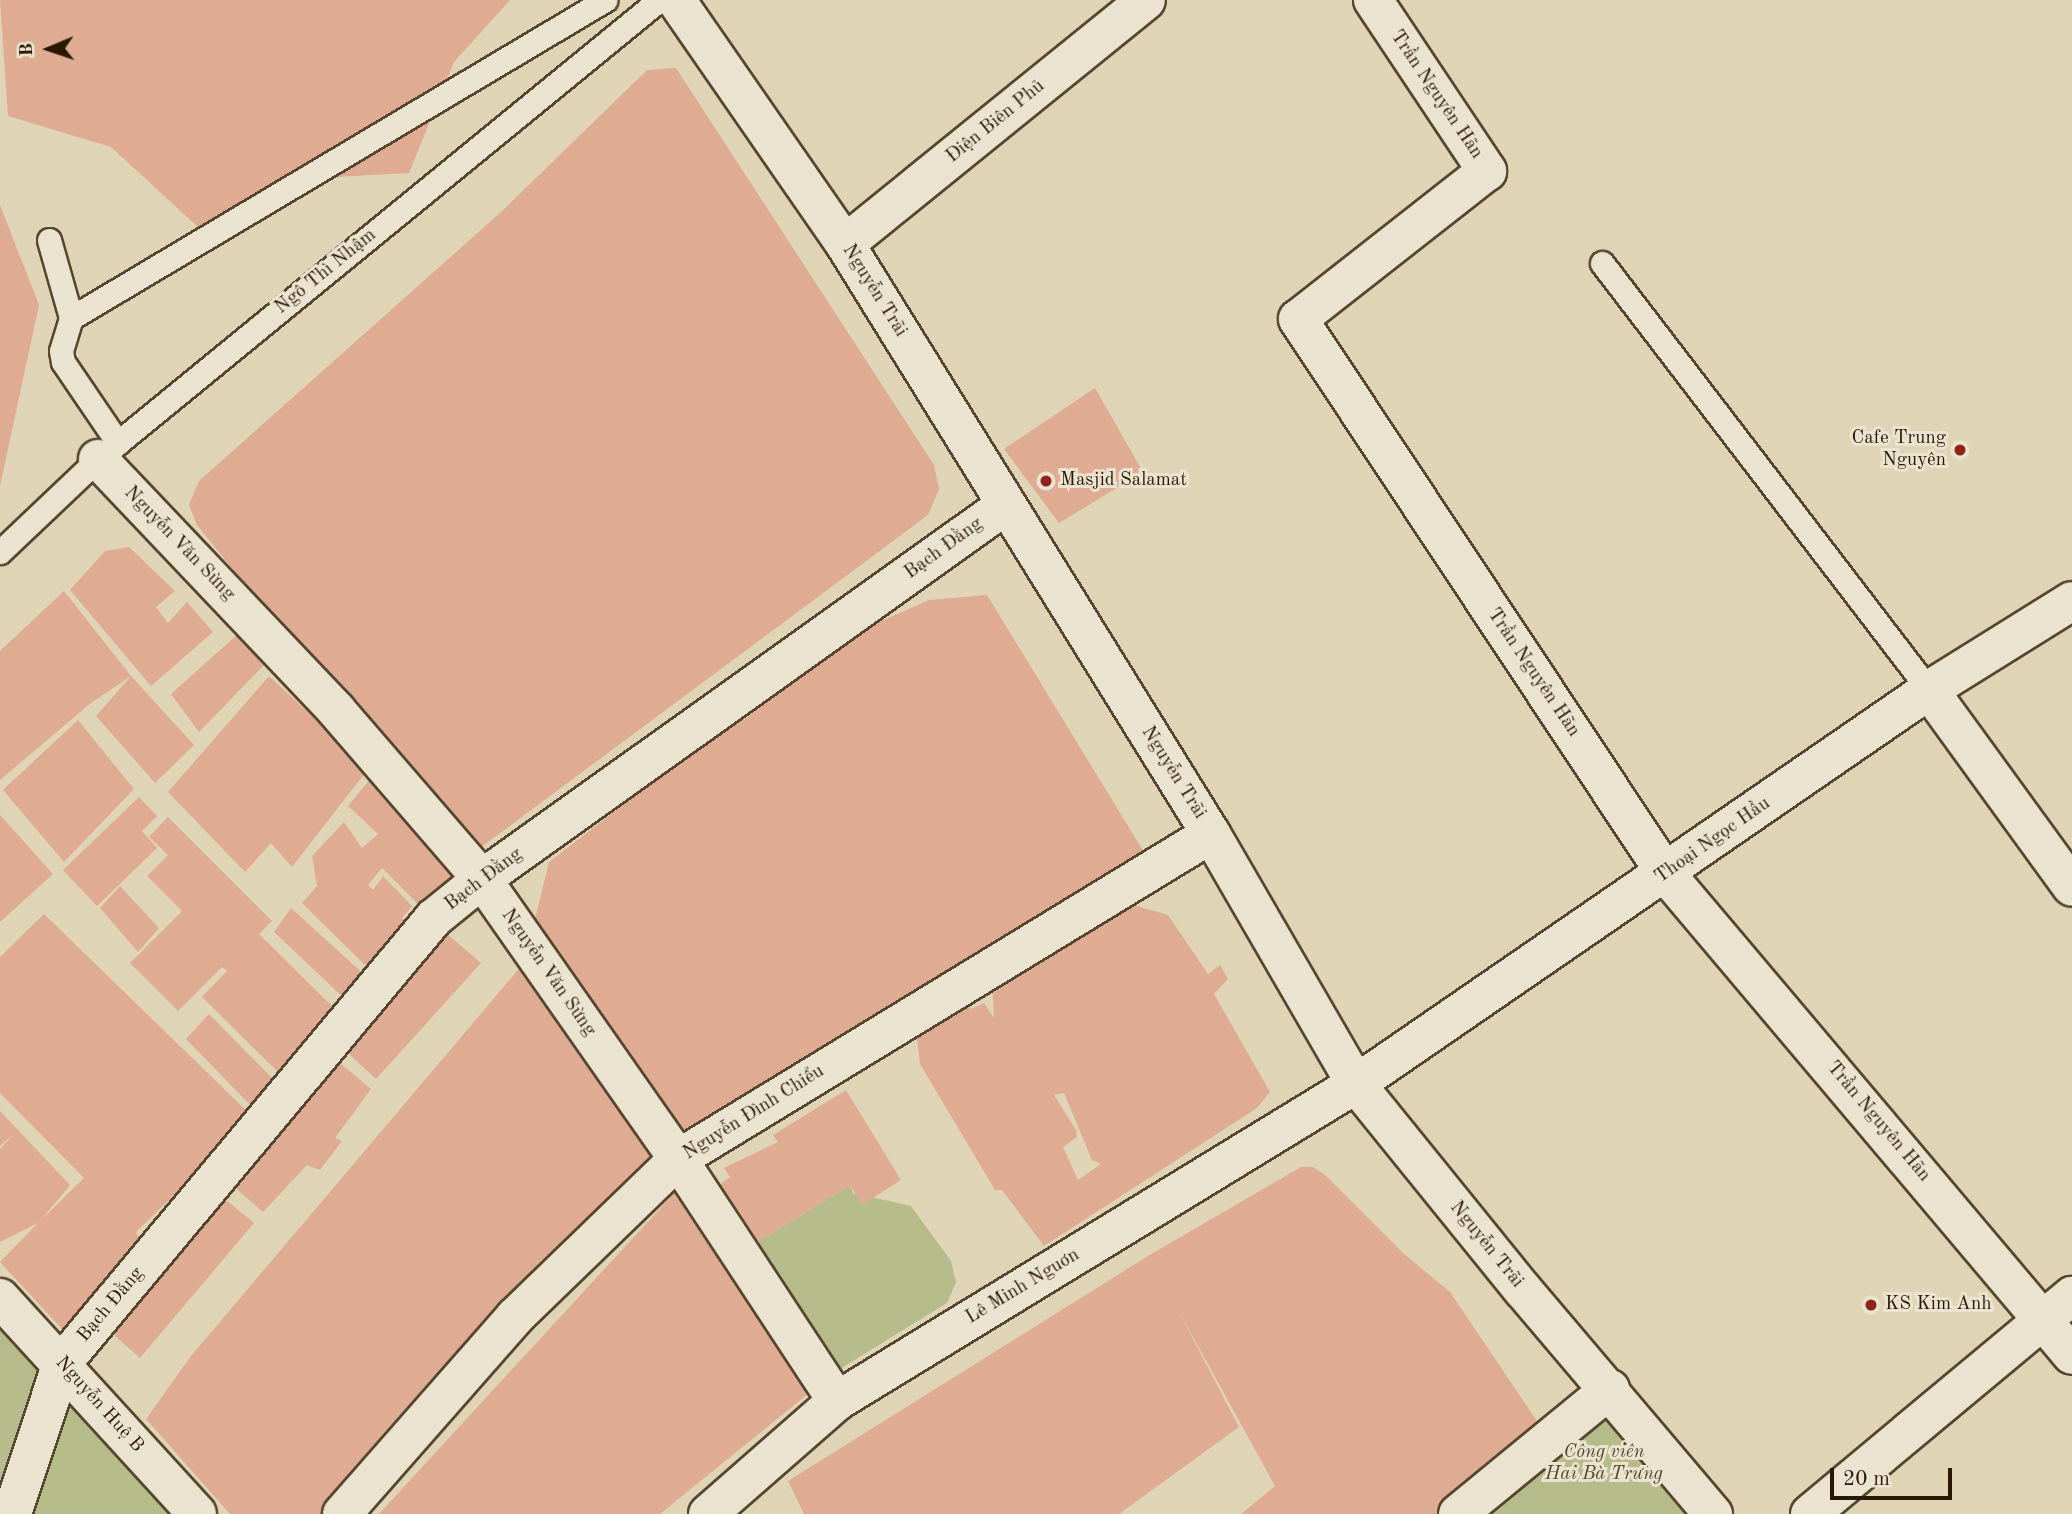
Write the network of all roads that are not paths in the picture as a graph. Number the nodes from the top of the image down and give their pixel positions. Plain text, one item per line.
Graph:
1 (605, 0) edge
2 (1146, 0) edge
3 (1373, 0) edge
4 (660, 1) edge
5 (49, 240) dead end
6 (845, 244) junction
7 (1602, 263) dead end
8 (71, 318) junction
9 (108, 451) junction
10 (1006, 505) junction
11 (0, 552) edge
12 (2072, 601) edge
13 (1929, 690) junction
14 (1211, 834) junction
15 (1667, 874) junction
16 (482, 880) junction
17 (2072, 887) edge
18 (1356, 1084) junction
19 (678, 1159) junction
20 (0, 1298) edge
21 (2058, 1308) edge
22 (2072, 1355) edge
23 (62, 1363) junction
24 (1610, 1389) junction
25 (837, 1401) junction
26 (12, 1514) edge
27 (197, 1514) edge
28 (342, 1514) edge
29 (708, 1514) edge
30 (1458, 1514) edge
31 (1713, 1514) edge
32 (1810, 1514) edge

1 - 8 lane
2 - 6 street, Điện Biên Phủ
3 - 15 street, Trần Nguyên Hãn
4 - 6 street, Nguyễn Trãi
4 - 9 lane, Ngô Thì Nhậm
5 - 8 lane
6 - 10 street, Nguyễn Trãi
7 - 13 lane
8 - 9 lane
9 - 11 lane, Ngô Thì Nhậm
9 - 16 street, Nguyễn Văn Sừng
10 - 14 street, Nguyễn Trãi
10 - 16 street, Bạch Đằng
12 - 13 street, Thoại Ngọc Hầu
13 - 15 street, Thoại Ngọc Hầu
13 - 17 street
14 - 18 street, Nguyễn Trãi
14 - 19 street, Nguyễn Đình Chiểu
15 - 18 street, Thoại Ngọc Hầu
15 - 21 street, Trần Nguyên Hãn
16 - 19 street, Nguyễn Văn Sừng
16 - 23 street, Bạch Đằng
18 - 24 street, Nguyễn Trãi
18 - 25 street, Lê Minh Nguơn
19 - 25 street, Nguyễn Văn Sừng
19 - 28 street, Nguyễn Đình Chiểu
20 - 23 street, Nguyễn Huệ B
21 - 22 street, Trần Nguyên Hãn
21 - 32 street
23 - 26 street
23 - 27 street, Nguyễn Huệ B
24 - 30 street
24 - 31 street, Nguyễn Trãi
25 - 29 street, Lê Minh Nguơn

